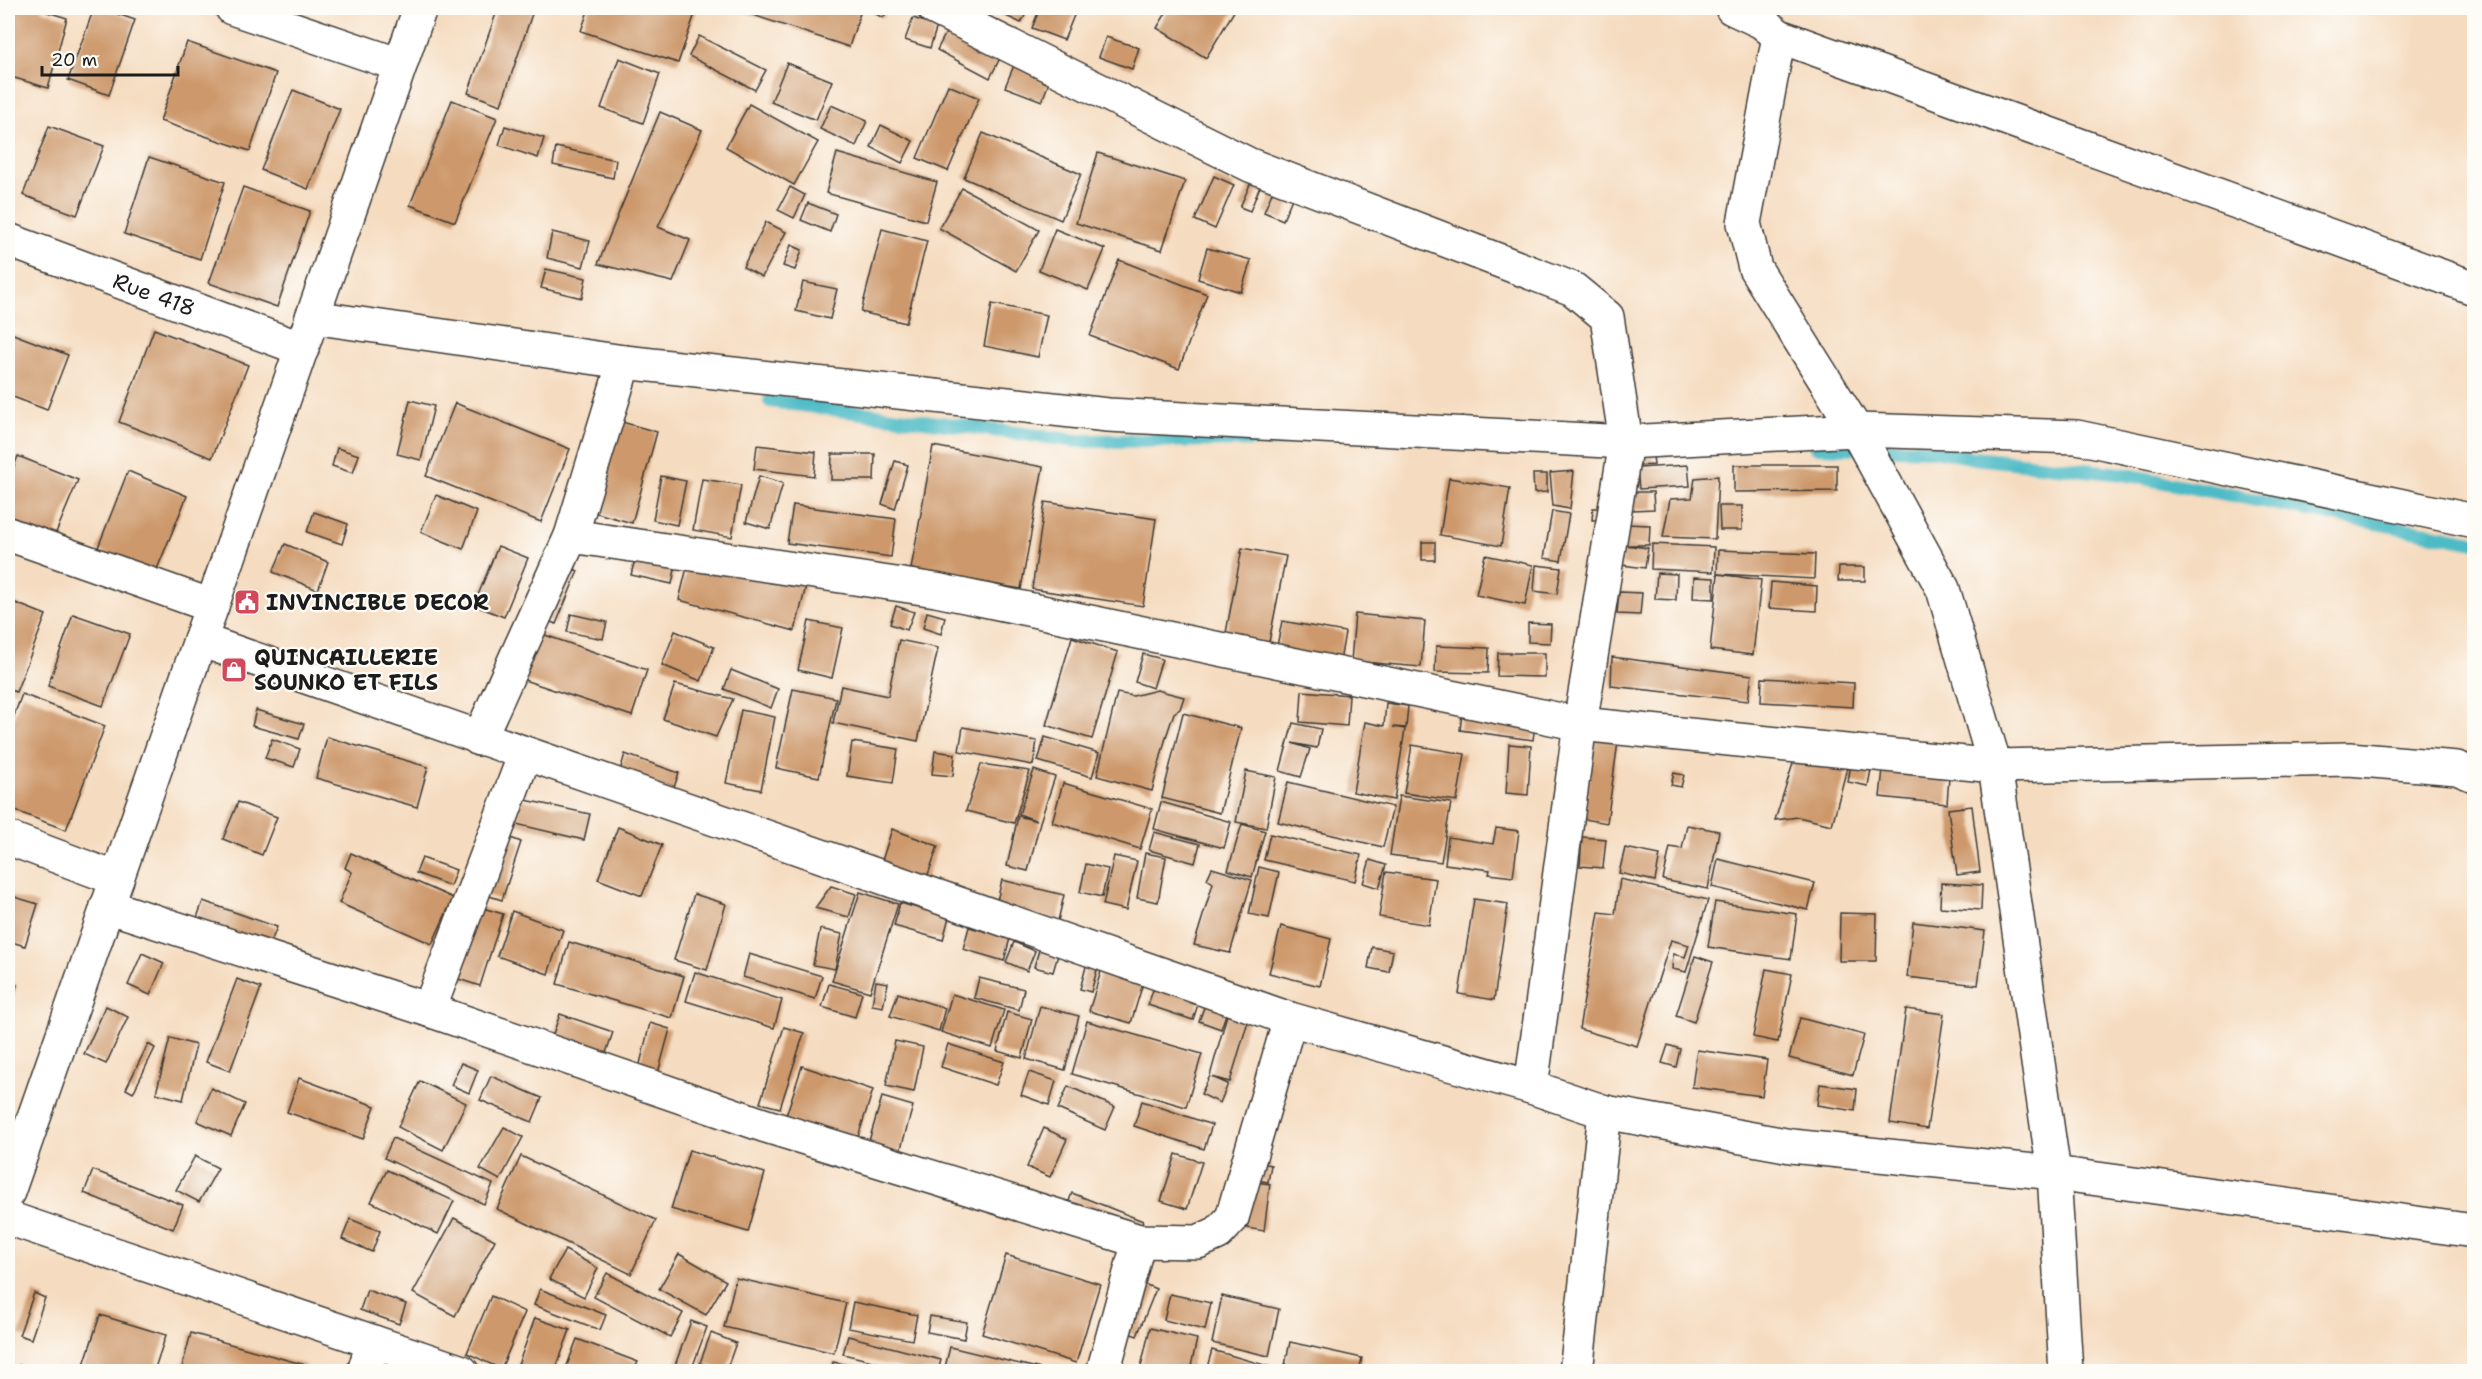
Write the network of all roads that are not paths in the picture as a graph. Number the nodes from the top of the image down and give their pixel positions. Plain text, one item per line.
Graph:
1 (232, 8) edge
2 (420, 8) edge
3 (934, 8) edge
4 (1732, 8) edge
5 (1770, 22) edge
6 (400, 65) junction
7 (8, 240) edge
8 (2475, 288) edge
9 (312, 317) junction
10 (302, 349) junction
11 (624, 362) junction
12 (1856, 430) junction
13 (1626, 442) junction
14 (2475, 520) edge
15 (8, 534) edge
16 (571, 536) junction
17 (212, 606) junction
18 (200, 640) junction
19 (1580, 724) junction
20 (479, 739) junction
21 (525, 754) junction
22 (1995, 766) junction
23 (2475, 775) edge
24 (8, 838) edge
25 (112, 892) junction
26 (429, 1010) junction
27 (1290, 1019) junction
28 (1531, 1087) junction
29 (1605, 1112) junction
30 (14, 1152) edge
31 (2054, 1173) junction
32 (8, 1192) edge
33 (8, 1218) edge
34 (2475, 1231) edge
35 (1139, 1241) junction
36 (369, 1357) edge
37 (462, 1371) edge
38 (1102, 1371) edge
39 (1576, 1371) edge
40 (2066, 1371) edge

1 - 6 street
2 - 6 street
3 - 13 street
4 - 5 street
5 - 8 street
5 - 12 street
6 - 9 street
7 - 10 street, Rue 418
9 - 10 street
9 - 11 street
10 - 17 street
11 - 13 street
11 - 16 street
12 - 13 street
12 - 14 street
12 - 22 street
13 - 19 street
15 - 17 street
16 - 19 street
16 - 20 street
17 - 18 street
18 - 20 street
18 - 25 street
19 - 22 street
19 - 28 street
20 - 21 street
21 - 26 street
21 - 27 street
22 - 23 street
22 - 31 street
24 - 25 street
25 - 26 street
25 - 30 street
26 - 35 street
27 - 28 street
27 - 35 street
28 - 29 street
29 - 31 street
29 - 39 street
30 - 32 street
31 - 34 street
31 - 40 street
33 - 36 street
35 - 38 street
36 - 37 street

